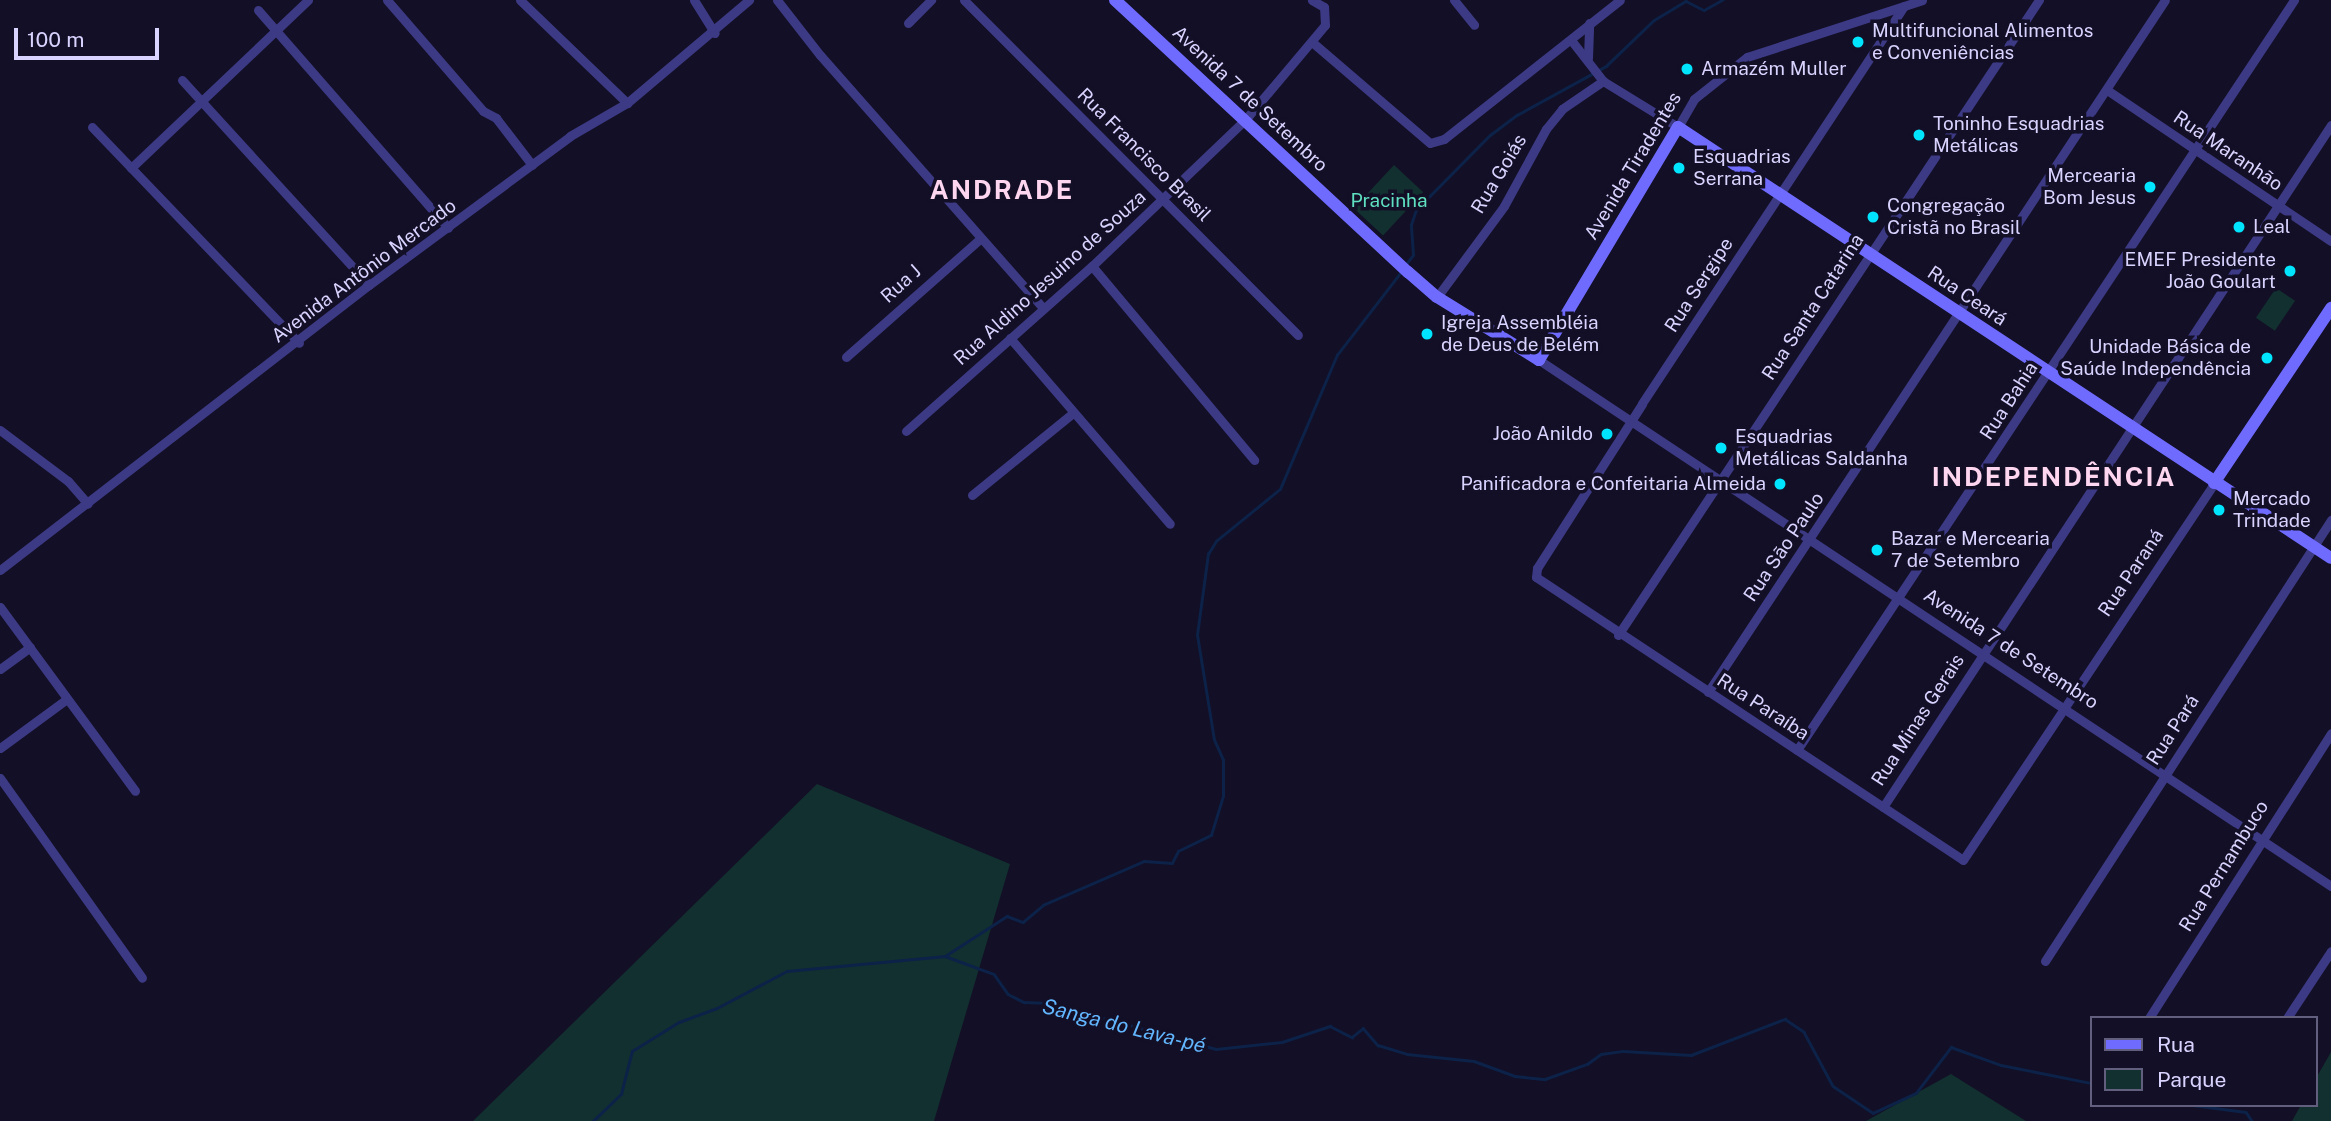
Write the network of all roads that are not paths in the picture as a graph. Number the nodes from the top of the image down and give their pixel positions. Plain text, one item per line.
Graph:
1 (308, 0) edge
2 (387, 0) edge
3 (520, 0) edge
4 (694, 0) edge
5 (750, 0) edge
6 (777, 0) edge
7 (932, 0) edge
8 (964, 0) edge
9 (1115, 0) edge
10 (1312, 0) edge
11 (1454, 0) edge
12 (1598, 0) edge
13 (1620, 0) edge
14 (1922, 0) edge
15 (2039, 0) edge
16 (2165, 0) edge
17 (2294, 0) edge
18 (1903, 6) junction
19 (1605, 9) junction
20 (258, 10) dead end
21 (908, 23) dead end
22 (1589, 23) junction
23 (1474, 25) dead end
24 (276, 31) junction
25 (715, 33) junction
26 (1571, 40) junction
27 (1312, 42) junction
28 (1588, 58) junction
29 (1601, 77) junction
30 (182, 80) dead end
31 (2107, 90) junction
32 (201, 101) junction
33 (627, 103) junction
34 (1245, 120) junction
35 (2331, 125) edge
36 (92, 127) dead end
37 (1678, 127) junction
38 (2197, 152) junction
39 (532, 165) junction
40 (131, 168) junction
41 (1779, 195) junction
42 (1163, 200) junction
43 (2278, 206) junction
44 (448, 228) junction
45 (980, 239) junction
46 (2331, 241) edge
47 (1869, 253) junction
48 (1092, 266) junction
49 (369, 285) junction
50 (1437, 297) junction
51 (1043, 308) junction
52 (2331, 308) edge
53 (1960, 314) junction
54 (1298, 335) dead end
55 (1010, 338) junction
56 (299, 343) junction
57 (846, 356) dead end
58 (1539, 360) junction
59 (2048, 373) junction
60 (1073, 413) junction
61 (1630, 423) junction
62 (2131, 428) junction
63 (0, 430) edge
64 (906, 431) dead end
65 (1254, 460) dead end
66 (1720, 482) junction
67 (2214, 482) junction
68 (972, 495) dead end
69 (88, 505) junction
70 (2331, 520) edge
71 (1170, 524) dead end
72 (1810, 540) junction
73 (2313, 547) junction
74 (2331, 558) edge
75 (0, 570) edge
76 (1543, 584) joint
77 (1900, 600) junction
78 (0, 607) edge
79 (1618, 635) junction
80 (30, 647) junction
81 (1983, 651) junction
82 (0, 669) edge
83 (1708, 692) junction
84 (67, 699) junction
85 (2065, 707) junction
86 (2331, 733) edge
87 (0, 748) edge
88 (1797, 750) junction
89 (2165, 774) junction
90 (0, 778) edge
91 (135, 791) dead end
92 (1883, 807) junction
93 (2261, 839) junction
94 (1963, 860) joint
95 (2331, 886) edge
96 (2331, 951) edge
97 (2045, 961) dead end
98 (142, 978) dead end
99 (2150, 1016) edge
100 (2288, 1016) edge

1 - 24 street
2 - 39 street
3 - 33 street
4 - 25 street
5 - 25 street, Avenida Antônio Mercado
6 - 45 street
7 - 21 street
8 - 42 street, Rua Francisco Brasil
9 - 34 street, Avenida 7 de Setembro
10 - 27 street, Rua Aldino Jesuino de Souza
11 - 23 street
12 - 19 street
13 - 19 street
14 - 18 street, Avenida Tiradentes
15 - 47 street, Rua Santa Catarina
16 - 31 street, Rua São Paulo
17 - 38 street, Rua Bahia
18 - 37 street, Avenida Tiradentes
18 - 41 street, Rua Sergipe
19 - 22 street
20 - 24 street
22 - 26 street
22 - 28 street
24 - 32 street
24 - 44 street
25 - 33 street, Avenida Antônio Mercado
26 - 27 street
26 - 28 street, Rua Ceará
27 - 34 street, Rua Aldino Jesuino de Souza
28 - 29 street, Rua Ceará
29 - 37 street, Rua Ceará
29 - 50 street, Rua Goiás
30 - 32 street
31 - 38 street, Rua Maranhão
31 - 53 street, Rua São Paulo
32 - 40 street
32 - 49 street
33 - 39 street, Avenida Antônio Mercado
34 - 42 street, Rua Aldino Jesuino de Souza
34 - 50 street, Avenida 7 de Setembro
35 - 43 street, Rua Minas Gerais
36 - 40 street
37 - 41 street, Rua Ceará
37 - 58 street, Avenida Tiradentes
38 - 43 street, Rua Maranhão
38 - 59 street, Rua Bahia
39 - 44 street, Avenida Antônio Mercado
40 - 56 street
41 - 47 street, Rua Ceará
41 - 61 street, Rua Sergipe
42 - 48 street, Rua Aldino Jesuino de Souza
42 - 54 street, Rua Francisco Brasil
43 - 46 street, Rua Maranhão
43 - 62 street, Rua Minas Gerais
44 - 49 street, Avenida Antônio Mercado
45 - 51 street
45 - 57 street, Rua J
47 - 53 street, Rua Ceará
47 - 66 street, Rua Santa Catarina
48 - 51 street, Rua Aldino Jesuino de Souza
48 - 65 street
49 - 56 street, Avenida Antônio Mercado
50 - 58 street, Avenida 7 de Setembro
51 - 55 street, Rua Aldino Jesuino de Souza
52 - 67 street, Rua Paraná
53 - 59 street, Rua Ceará
53 - 72 street, Rua São Paulo
55 - 60 street
55 - 64 street, Rua Aldino Jesuino de Souza
56 - 69 street, Avenida Antônio Mercado
58 - 61 street, Avenida 7 de Setembro
59 - 62 street, Rua Ceará
59 - 77 street, Rua Bahia
60 - 68 street
60 - 71 street
61 - 66 street, Avenida 7 de Setembro
61 - 76 street, Rua Sergipe
62 - 67 street, Rua Ceará
62 - 81 street, Rua Minas Gerais
63 - 69 street
66 - 72 street, Avenida 7 de Setembro
66 - 79 street, Rua Santa Catarina
67 - 73 street, Rua Ceará
67 - 85 street, Rua Paraná
69 - 75 street, Avenida Antônio Mercado
70 - 73 street, Rua Pará
72 - 77 street, Avenida 7 de Setembro
72 - 83 street, Rua São Paulo
73 - 74 street, Rua Ceará
73 - 89 street, Rua Pará
76 - 79 street, Rua Paraíba
77 - 81 street, Avenida 7 de Setembro
77 - 88 street, Rua Bahia
78 - 80 street
79 - 83 street, Rua Paraíba
80 - 82 street
80 - 84 street
81 - 85 street, Avenida 7 de Setembro
81 - 92 street, Rua Minas Gerais
83 - 88 street, Rua Paraíba
84 - 87 street
84 - 91 street
85 - 89 street, Avenida 7 de Setembro
85 - 94 street, Rua Paraná
86 - 93 street, Rua Pernambuco
88 - 92 street, Rua Paraíba
89 - 93 street, Avenida 7 de Setembro
89 - 97 street, Rua Pará
90 - 98 street
92 - 94 street, Rua Paraíba
93 - 95 street, Avenida 7 de Setembro
93 - 99 street, Rua Pernambuco
96 - 100 street

